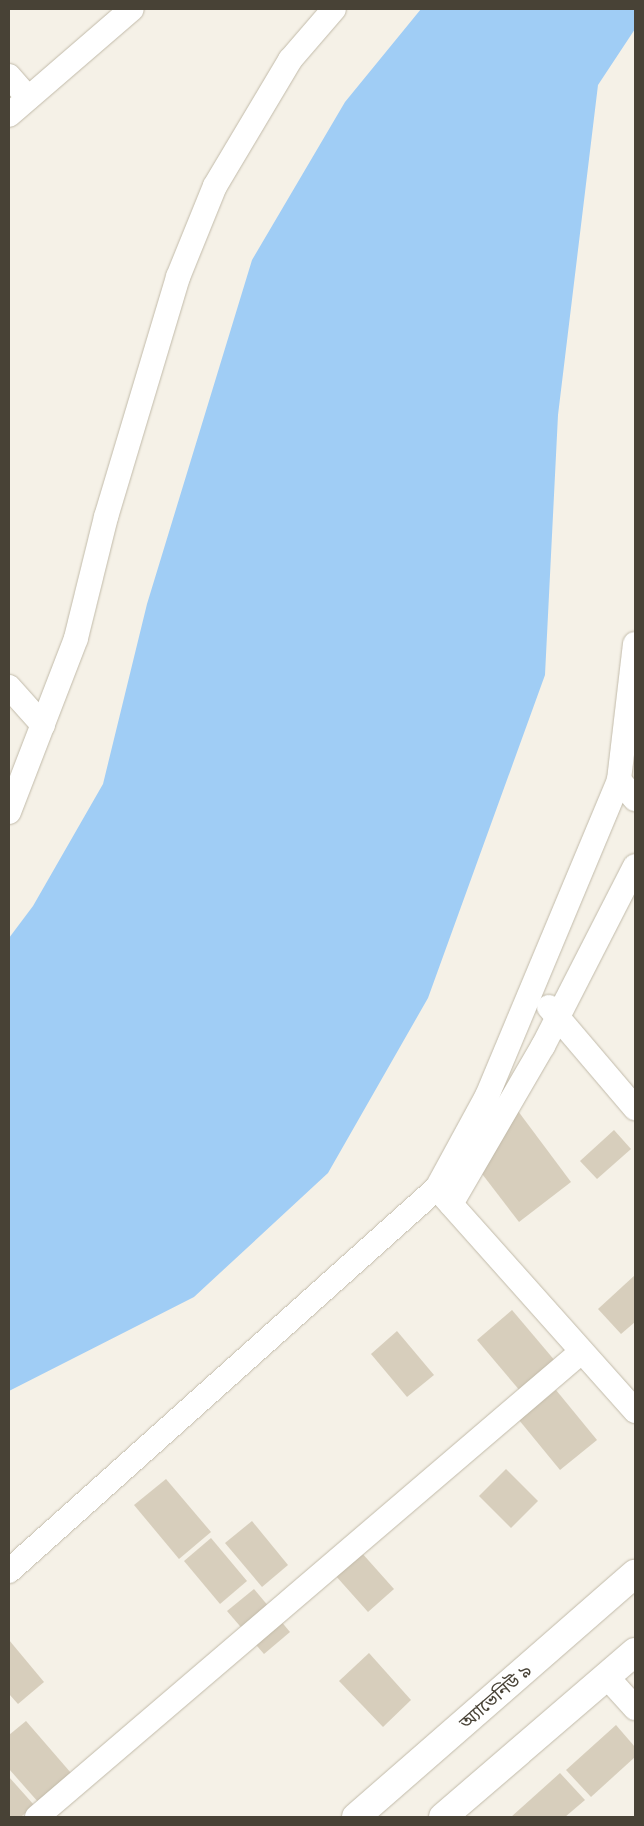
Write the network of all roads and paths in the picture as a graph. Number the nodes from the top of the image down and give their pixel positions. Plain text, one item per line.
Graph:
1 (132, 9) edge
2 (334, 9) edge
3 (9, 76) edge
4 (28, 98) junction
5 (9, 115) edge
6 (635, 644) edge
7 (9, 687) edge
8 (42, 725) junction
9 (619, 780) junction
10 (635, 799) edge
11 (9, 812) edge
12 (635, 866) edge
13 (533, 989) junction
14 (558, 1017) junction
15 (635, 1108) edge
16 (444, 1196) junction
17 (581, 1352) junction
18 (635, 1411) edge
19 (9, 1571) edge
20 (635, 1574) edge
21 (635, 1652) edge
22 (607, 1676) junction
23 (635, 1708) edge
24 (458, 1813) edge
25 (37, 1817) edge
26 (356, 1817) edge

1 - 4 street
2 - 8 street
3 - 4 street
4 - 5 street
6 - 9 street
7 - 8 street
8 - 11 street
9 - 10 street
9 - 13 street
12 - 14 street
13 - 14 street
13 - 16 street
14 - 15 street
14 - 16 street
16 - 17 street
16 - 19 street
17 - 18 street
17 - 25 street
20 - 26 street, অ্যাভেনিউ ৯
21 - 22 street
22 - 23 street
22 - 24 street

